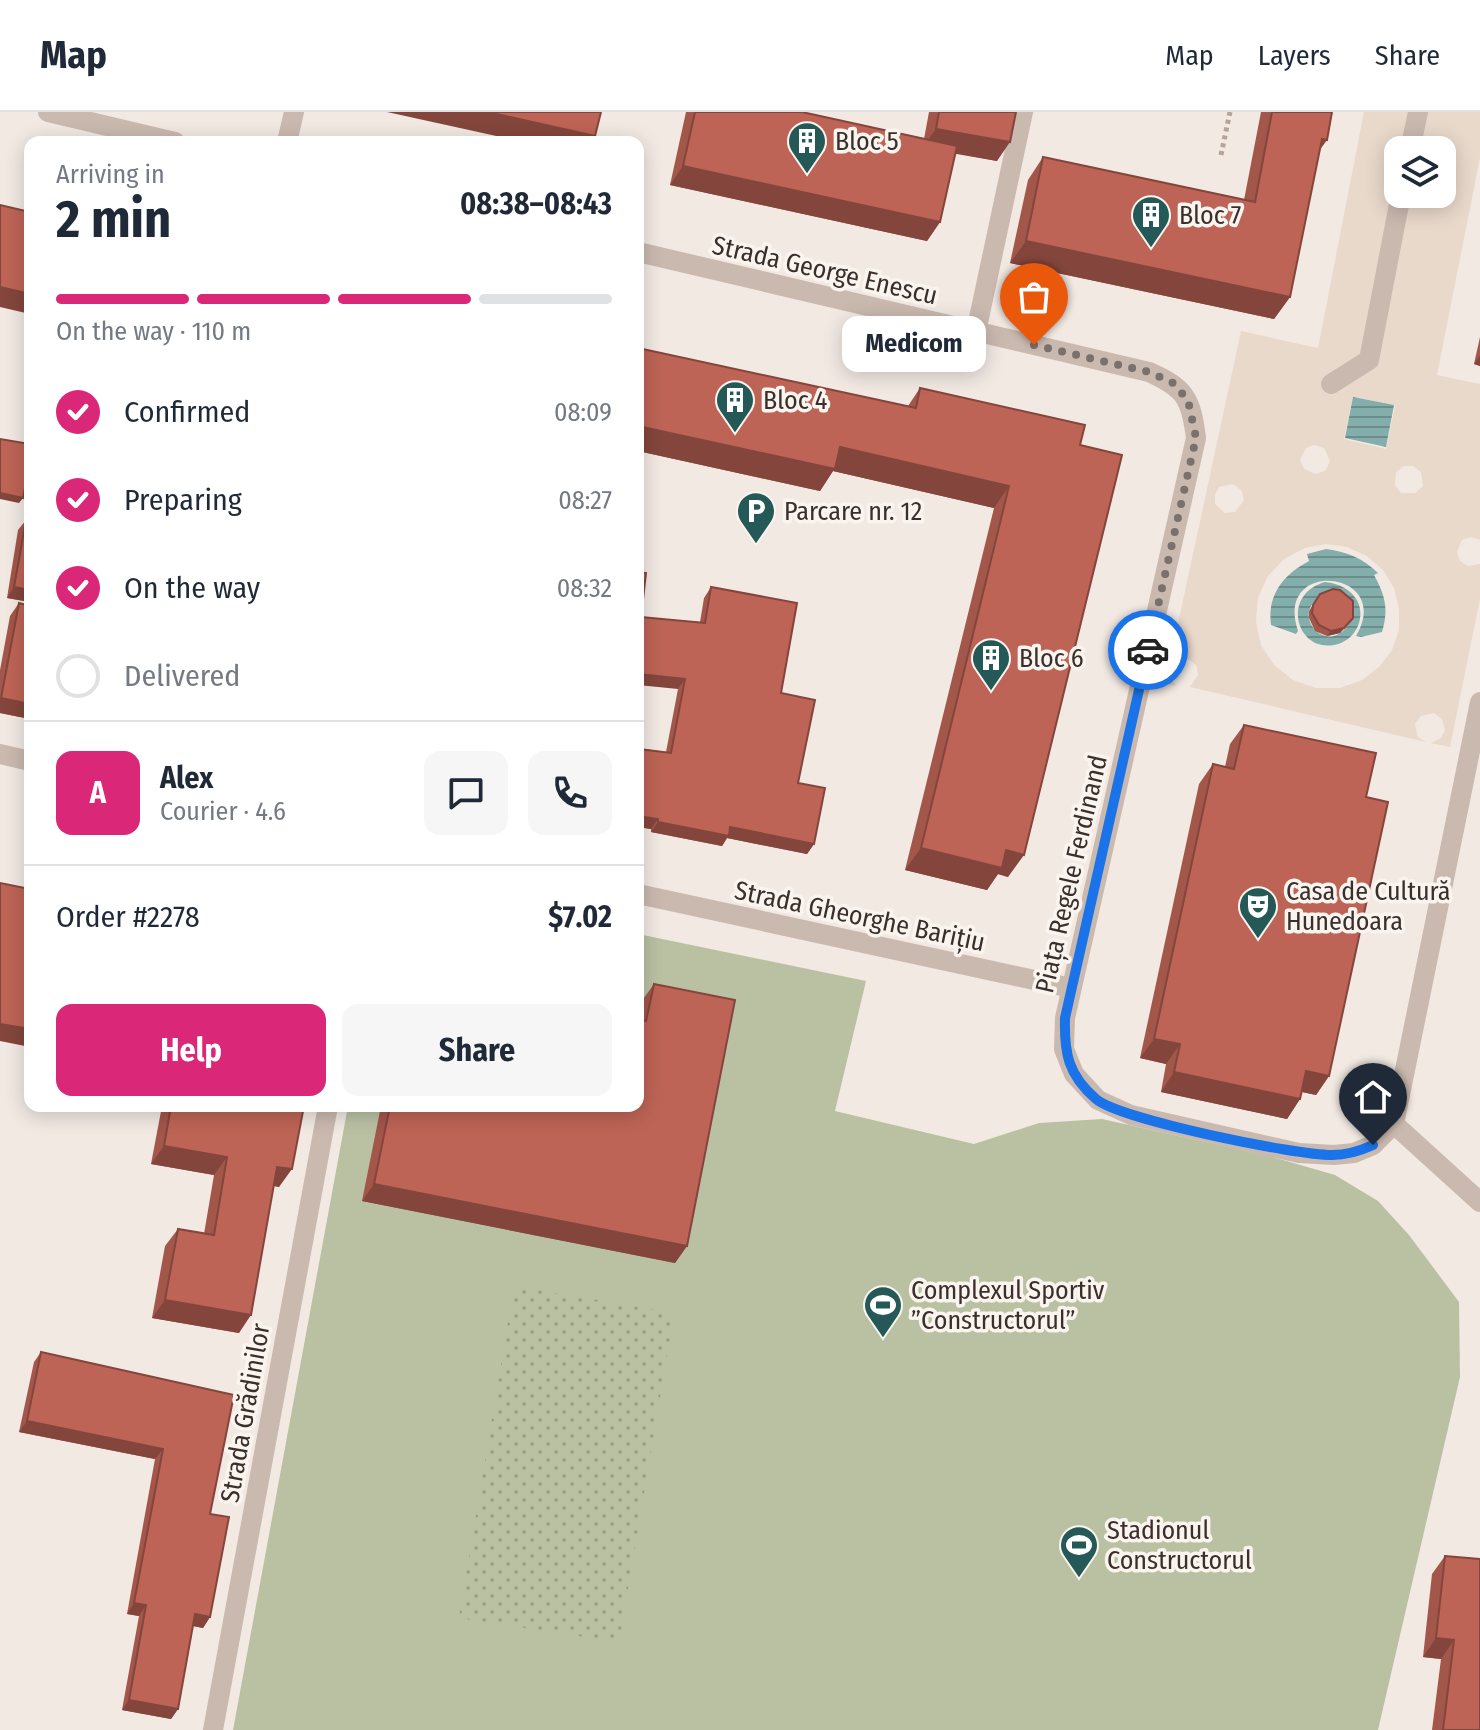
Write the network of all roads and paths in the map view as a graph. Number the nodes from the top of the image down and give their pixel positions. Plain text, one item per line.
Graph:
1 (48, 112) edge
2 (294, 112) edge
3 (1023, 112) edge
4 (1230, 112) edge
5 (1418, 112) edge
6 (150, 136) edge
7 (288, 136) edge
8 (1413, 136) edge
9 (1221, 155) dead end
10 (1398, 208) edge
11 (644, 253) edge
12 (976, 332) junction
13 (1331, 384) dead end
14 (1196, 438) joint
15 (1480, 702) edge
16 (0, 754) edge
17 (24, 760) edge
18 (644, 895) edge
19 (1071, 988) junction
20 (327, 1112) edge
21 (1394, 1124) junction
22 (1480, 1202) edge
23 (213, 1730) edge

1 - 6 street
2 - 7 street
3 - 12 street
4 - 9 path
5 - 8 street
10 - 13 street
11 - 12 street, Strada George Enescu
12 - 14 street, Strada George Enescu
14 - 19 street, Piața Regele Ferdinand
15 - 21 street
16 - 17 street
18 - 19 street, Strada Gheorghe Barițiu
19 - 21 street, Piața Regele Ferdinand
20 - 23 street, Strada Grădinilor
21 - 22 street

